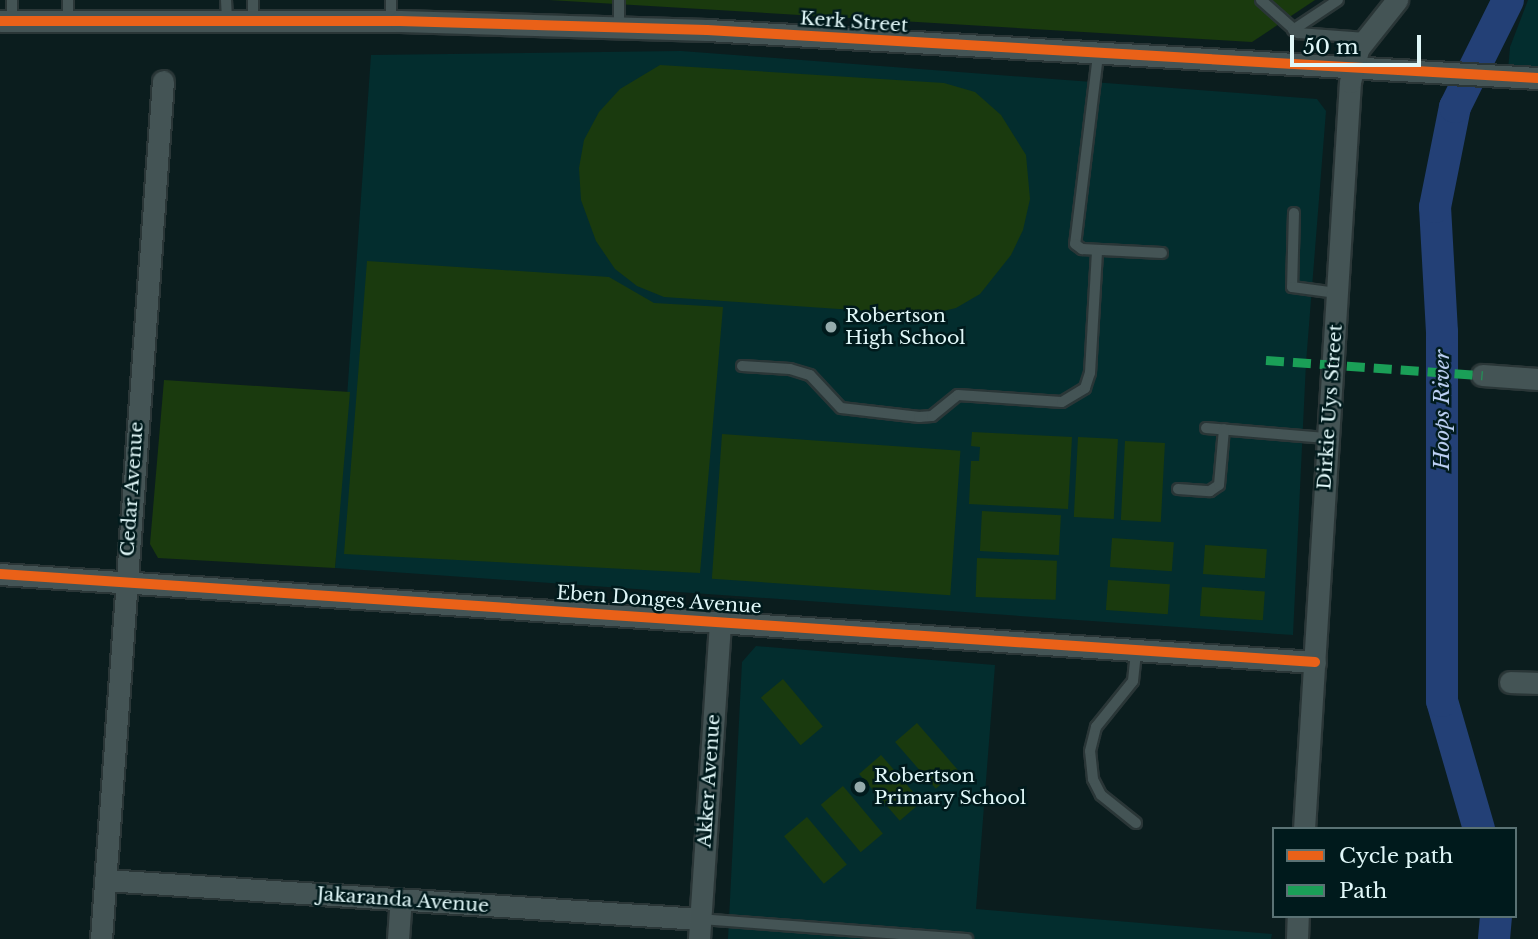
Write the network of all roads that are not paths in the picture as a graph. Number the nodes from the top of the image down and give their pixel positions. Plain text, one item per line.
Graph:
1 (12, 0) edge
2 (68, 0) edge
3 (619, 0) edge
4 (1261, 0) edge
5 (1338, 0) edge
6 (1397, 0) edge
7 (226, 10) edge
8 (253, 10) edge
9 (391, 10) edge
10 (6, 22) edge
11 (68, 22) junction
12 (619, 27) junction
13 (1293, 30) junction
14 (1366, 38) junction
15 (1098, 55) junction
16 (1352, 68) junction
17 (1538, 78) edge
18 (163, 81) dead end
19 (1294, 213) dead end
20 (1097, 250) junction
21 (1162, 253) dead end
22 (1338, 293) junction
23 (743, 366) dead end
24 (1482, 375) dead end
25 (1538, 379) edge
26 (1206, 428) dead end
27 (1223, 429) junction
28 (1326, 438) junction
29 (1178, 489) dead end
30 (0, 574) edge
31 (125, 582) junction
32 (720, 623) junction
33 (1136, 650) junction
34 (1315, 662) junction
35 (1510, 682) dead end
36 (1538, 684) edge
37 (1136, 823) dead end
38 (1304, 827) edge
39 (105, 880) junction
40 (401, 900) junction
41 (1298, 918) edge
42 (700, 929) edge
43 (101, 939) edge
44 (398, 939) edge
45 (967, 939) edge
46 (1297, 939) edge

1 - 10 lane
2 - 11 lane
3 - 12 lane
4 - 13 lane
5 - 13 lane
6 - 14 street, Dirkie Uys Street
7 - 8 street, Kerk Street
7 - 11 street, Kerk Street
8 - 9 street, Kerk Street
9 - 12 street, Kerk Street
10 - 11 street, Kerk Street
12 - 15 street, Kerk Street
13 - 14 lane
14 - 16 street, Dirkie Uys Street
15 - 16 street, Kerk Street
15 - 20 lane
16 - 17 street, Kerk Street
16 - 22 street, Dirkie Uys Street
18 - 31 street, Cedar Avenue
19 - 22 lane
20 - 21 lane
20 - 23 lane
22 - 28 street, Dirkie Uys Street
24 - 25 street
26 - 27 lane
27 - 28 lane
27 - 29 lane
28 - 34 street, Dirkie Uys Street
30 - 31 street, Eben Donges Avenue
31 - 32 street, Eben Donges Avenue
31 - 39 street, Cedar Avenue
32 - 33 street, Eben Donges Avenue
32 - 42 street, Akker Avenue
33 - 34 street, Eben Donges Avenue
33 - 37 lane
34 - 38 street, Dirkie Uys Street
35 - 36 street
39 - 40 street, Jakaranda Avenue
39 - 43 street, Cedar Avenue
40 - 42 street, Jakaranda Avenue
40 - 44 street
41 - 46 street
42 - 45 lane

